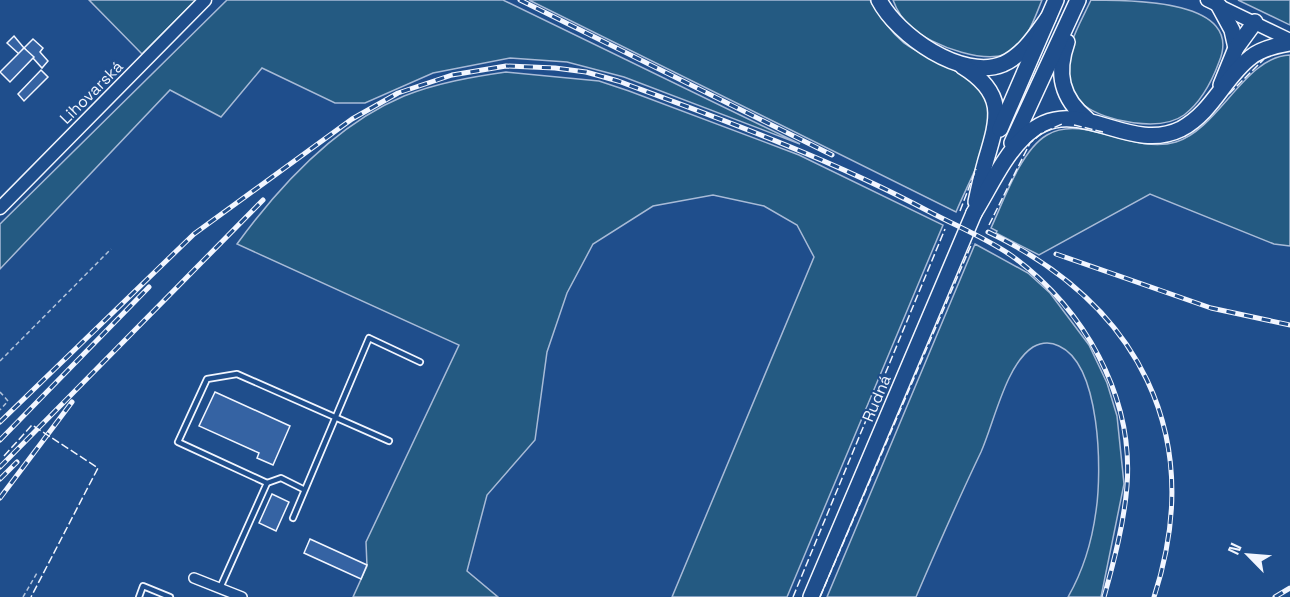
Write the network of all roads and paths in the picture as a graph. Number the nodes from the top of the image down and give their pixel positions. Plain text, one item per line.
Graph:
1 (205, 0) edge
2 (879, 0) edge
3 (1056, 0) edge
4 (1080, 0) edge
5 (1213, 3) edge
6 (1048, 18) junction
7 (1257, 23) junction
8 (1290, 42) edge
9 (1236, 48) junction
10 (1251, 56) junction
11 (949, 58) junction
12 (1215, 100) junction
13 (1087, 119) junction
14 (984, 164) junction
15 (1000, 171) junction
16 (0, 208) edge
17 (974, 213) junction
18 (111, 249) dead end
19 (0, 361) edge
20 (420, 362) dead end
21 (0, 392) edge
22 (0, 410) edge
23 (334, 417) junction
24 (389, 441) dead end
25 (267, 483) junction
26 (303, 489) junction
27 (292, 518) dead end
28 (38, 573) dead end
29 (194, 578) dead end
30 (220, 588) junction
31 (23, 597) edge
32 (139, 597) edge
33 (170, 597) edge
34 (242, 597) edge
35 (811, 597) edge

1 - 16 street, Lihovarská
2 - 11 main road
3 - 6 main road
4 - 13 main road
4 - 15 main road
5 - 7 street
5 - 9 main road
6 - 11 main road
6 - 14 main road
7 - 8 street
7 - 9 main road
7 - 10 main road
8 - 10 main road
9 - 12 main road
10 - 12 main road
11 - 14 main road
12 - 13 main road
13 - 15 main road
14 - 17 main road
15 - 17 main road
17 - 35 main road, Rudná
18 - 19 path
20 - 23 lane
21 - 22 path
23 - 24 lane
23 - 25 lane
23 - 26 lane
25 - 26 lane
25 - 30 lane
26 - 27 lane
28 - 31 path
29 - 30 street
30 - 34 street
32 - 33 lane

